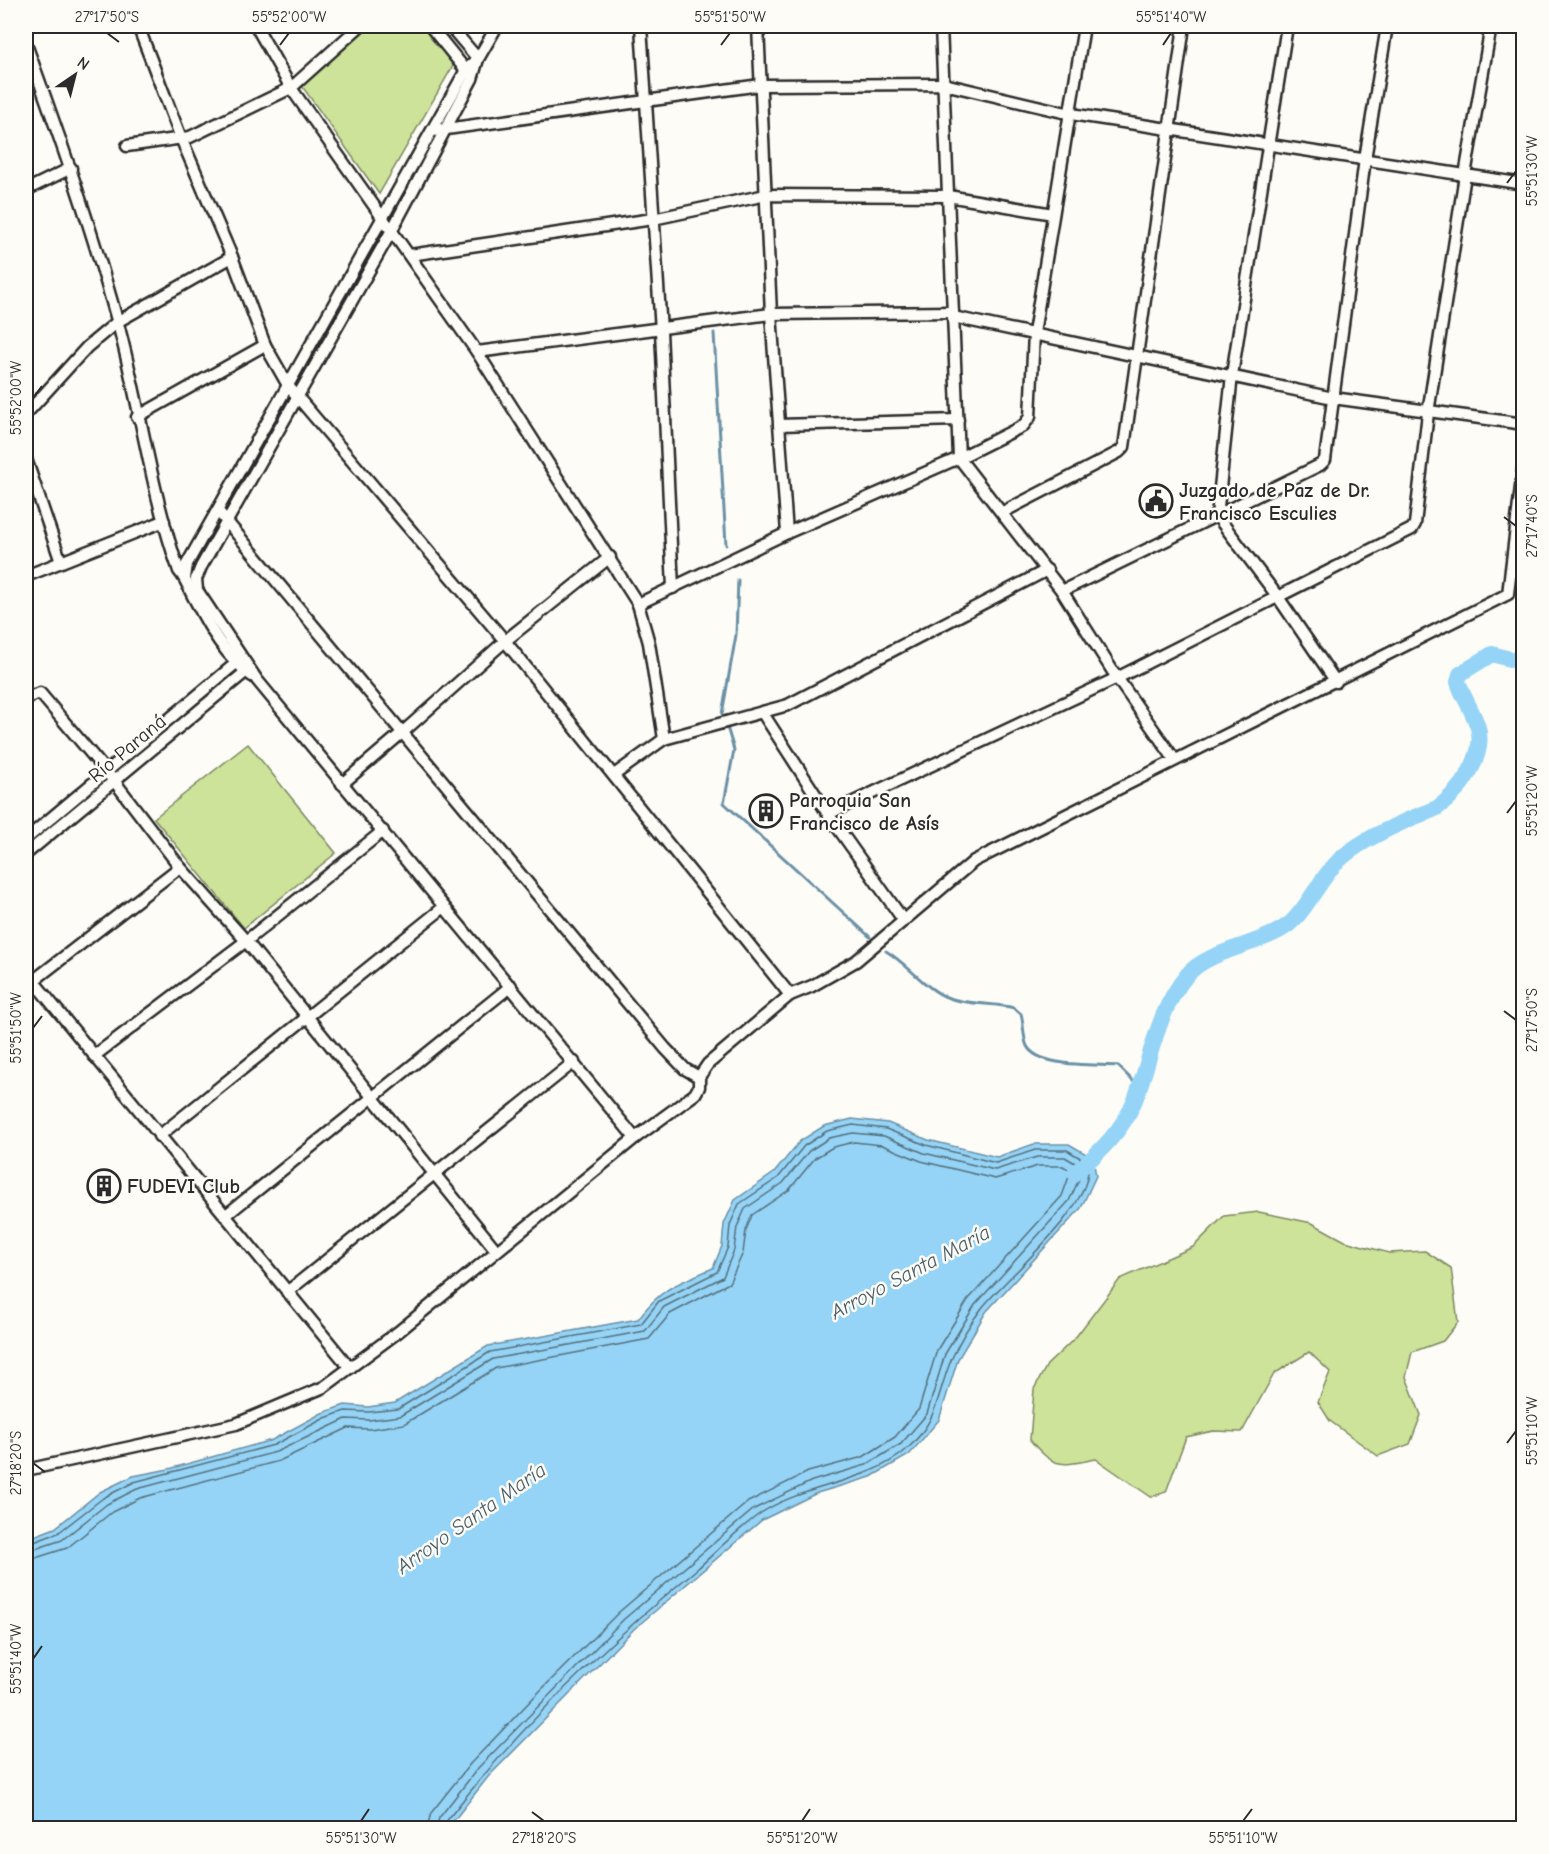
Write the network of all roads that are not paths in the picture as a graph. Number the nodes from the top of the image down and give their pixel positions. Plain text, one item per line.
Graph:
1 (138, 26) edge
2 (256, 26) edge
3 (360, 26) edge
4 (430, 26) edge
5 (450, 26) edge
6 (497, 26) edge
7 (641, 26) edge
8 (758, 26) edge
9 (941, 26) edge
10 (1084, 26) edge
11 (1184, 26) edge
12 (1287, 26) edge
13 (1387, 26) edge
14 (1491, 26) edge
15 (26, 44) edge
16 (478, 59) junction
17 (469, 75) junction
18 (760, 84) junction
19 (944, 84) junction
20 (291, 88) junction
21 (645, 102) junction
22 (1071, 114) junction
23 (1169, 130) junction
24 (432, 131) junction
25 (445, 131) junction
26 (181, 138) junction
27 (1268, 144) junction
28 (127, 146) dead end
29 (1365, 159) junction
30 (71, 168) junction
31 (1465, 175) junction
32 (1524, 184) edge
33 (26, 190) edge
34 (766, 195) junction
35 (948, 196) junction
36 (1053, 214) junction
37 (383, 219) junction
38 (653, 219) junction
39 (392, 230) junction
40 (410, 255) junction
41 (232, 257) junction
42 (771, 314) junction
43 (953, 315) junction
44 (117, 322) junction
45 (661, 331) junction
46 (1034, 333) junction
47 (265, 345) junction
48 (477, 352) junction
49 (1136, 358) junction
50 (1232, 375) junction
51 (290, 387) junction
52 (298, 396) junction
53 (1333, 398) junction
54 (1428, 413) junction
55 (26, 414) edge
56 (137, 417) junction
57 (958, 420) junction
58 (1524, 424) edge
59 (779, 425) junction
60 (959, 458) junction
61 (26, 459) edge
62 (1524, 462) edge
63 (218, 511) junction
64 (1003, 512) junction
65 (1217, 516) junction
66 (164, 521) junction
67 (227, 522) junction
68 (787, 533) junction
69 (609, 557) junction
70 (61, 562) junction
71 (1047, 570) junction
72 (26, 576) edge
73 (185, 578) junction
74 (673, 588) junction
75 (1062, 591) junction
76 (1278, 597) junction
77 (638, 604) junction
78 (505, 641) junction
79 (239, 660) junction
80 (248, 670) junction
81 (1117, 678) junction
82 (1336, 682) junction
83 (26, 698) edge
84 (762, 712) junction
85 (404, 732) junction
86 (664, 739) junction
87 (1175, 760) junction
88 (107, 773) junction
89 (614, 775) junction
90 (115, 782) junction
91 (342, 784) junction
92 (828, 814) junction
93 (383, 831) junction
94 (26, 840) edge
95 (26, 854) edge
96 (180, 867) junction
97 (444, 907) junction
98 (904, 921) junction
99 (246, 942) junction
100 (29, 976) edge
101 (511, 986) junction
102 (790, 995) junction
103 (308, 1018) junction
104 (94, 1056) junction
105 (574, 1062) junction
106 (699, 1077) junction
107 (372, 1096) junction
108 (159, 1136) junction
109 (635, 1137) junction
110 (435, 1174) junction
111 (225, 1216) junction
112 (496, 1250) junction
113 (287, 1292) junction
114 (350, 1368) junction
115 (26, 1470) edge

1 - 26 street
2 - 20 street
3 - 20 street
4 - 17 street
5 - 16 street
6 - 16 street
7 - 21 street
8 - 18 street
9 - 19 street
10 - 22 street
11 - 23 street
12 - 27 street
13 - 29 street
14 - 31 street
15 - 30 street
16 - 17 street
17 - 24 street
17 - 25 street
18 - 19 street
18 - 21 street
18 - 34 street
19 - 22 street
19 - 35 street
20 - 26 street
20 - 37 street
21 - 25 street
21 - 38 street
22 - 23 street
22 - 36 street
23 - 27 street
23 - 49 street
24 - 25 street
24 - 37 street
25 - 39 street
26 - 28 street
26 - 41 street
27 - 29 street
27 - 50 street
29 - 31 street
29 - 53 street
30 - 33 street
30 - 44 street
31 - 32 street
31 - 54 street
34 - 35 street
34 - 38 street
34 - 42 street
35 - 36 street
35 - 43 street
36 - 46 street
37 - 39 street
37 - 51 street
38 - 40 street
38 - 45 street
39 - 40 street
39 - 52 street
40 - 48 street
41 - 44 street
41 - 47 street
42 - 43 street
42 - 45 street
42 - 59 street
43 - 46 street
43 - 57 street
44 - 55 street
44 - 56 street
45 - 48 street
45 - 74 street
46 - 49 street
46 - 60 street
47 - 51 street
47 - 56 street
48 - 69 street
49 - 50 street
49 - 64 street
50 - 53 street
50 - 65 street
51 - 52 street
51 - 63 street
52 - 67 street
52 - 78 street
53 - 54 street
53 - 65 street
54 - 58 street
54 - 76 street
56 - 66 street
57 - 59 street
57 - 60 street
59 - 68 street
60 - 64 street
60 - 68 street
61 - 70 street
62 - 82 street
63 - 67 street
63 - 73 street
64 - 71 street
65 - 75 street
65 - 76 street
66 - 70 street
66 - 73 street
67 - 79 street
67 - 85 street
68 - 74 street
69 - 77 street
69 - 78 street
70 - 72 street
71 - 75 street
71 - 84 street
73 - 79 street
74 - 77 street
75 - 81 street
76 - 81 street
76 - 82 street
77 - 86 street
78 - 85 street
78 - 89 street
79 - 80 street
79 - 88 street, Río Paraná
80 - 90 street, Río Paraná
80 - 91 street
81 - 87 street
81 - 92 street
82 - 87 street
83 - 88 street
84 - 86 street
84 - 92 street
85 - 91 street
85 - 106 street
86 - 89 street
87 - 98 street
88 - 90 street
88 - 94 street, Río Paraná
89 - 102 street
90 - 95 street, Río Paraná
90 - 96 street
91 - 93 street
92 - 98 street
93 - 97 street
93 - 99 street
96 - 99 street
96 - 100 street
97 - 101 street
97 - 103 street
98 - 102 street
99 - 103 street
99 - 104 street
100 - 104 street
101 - 105 street
101 - 107 street
102 - 106 street
103 - 107 street
103 - 108 street
104 - 108 street
105 - 109 street
105 - 110 street
106 - 109 street
107 - 110 street
107 - 111 street
108 - 111 street
109 - 112 street
110 - 112 street
110 - 113 street
111 - 113 street
112 - 114 street
113 - 114 street
114 - 115 street

